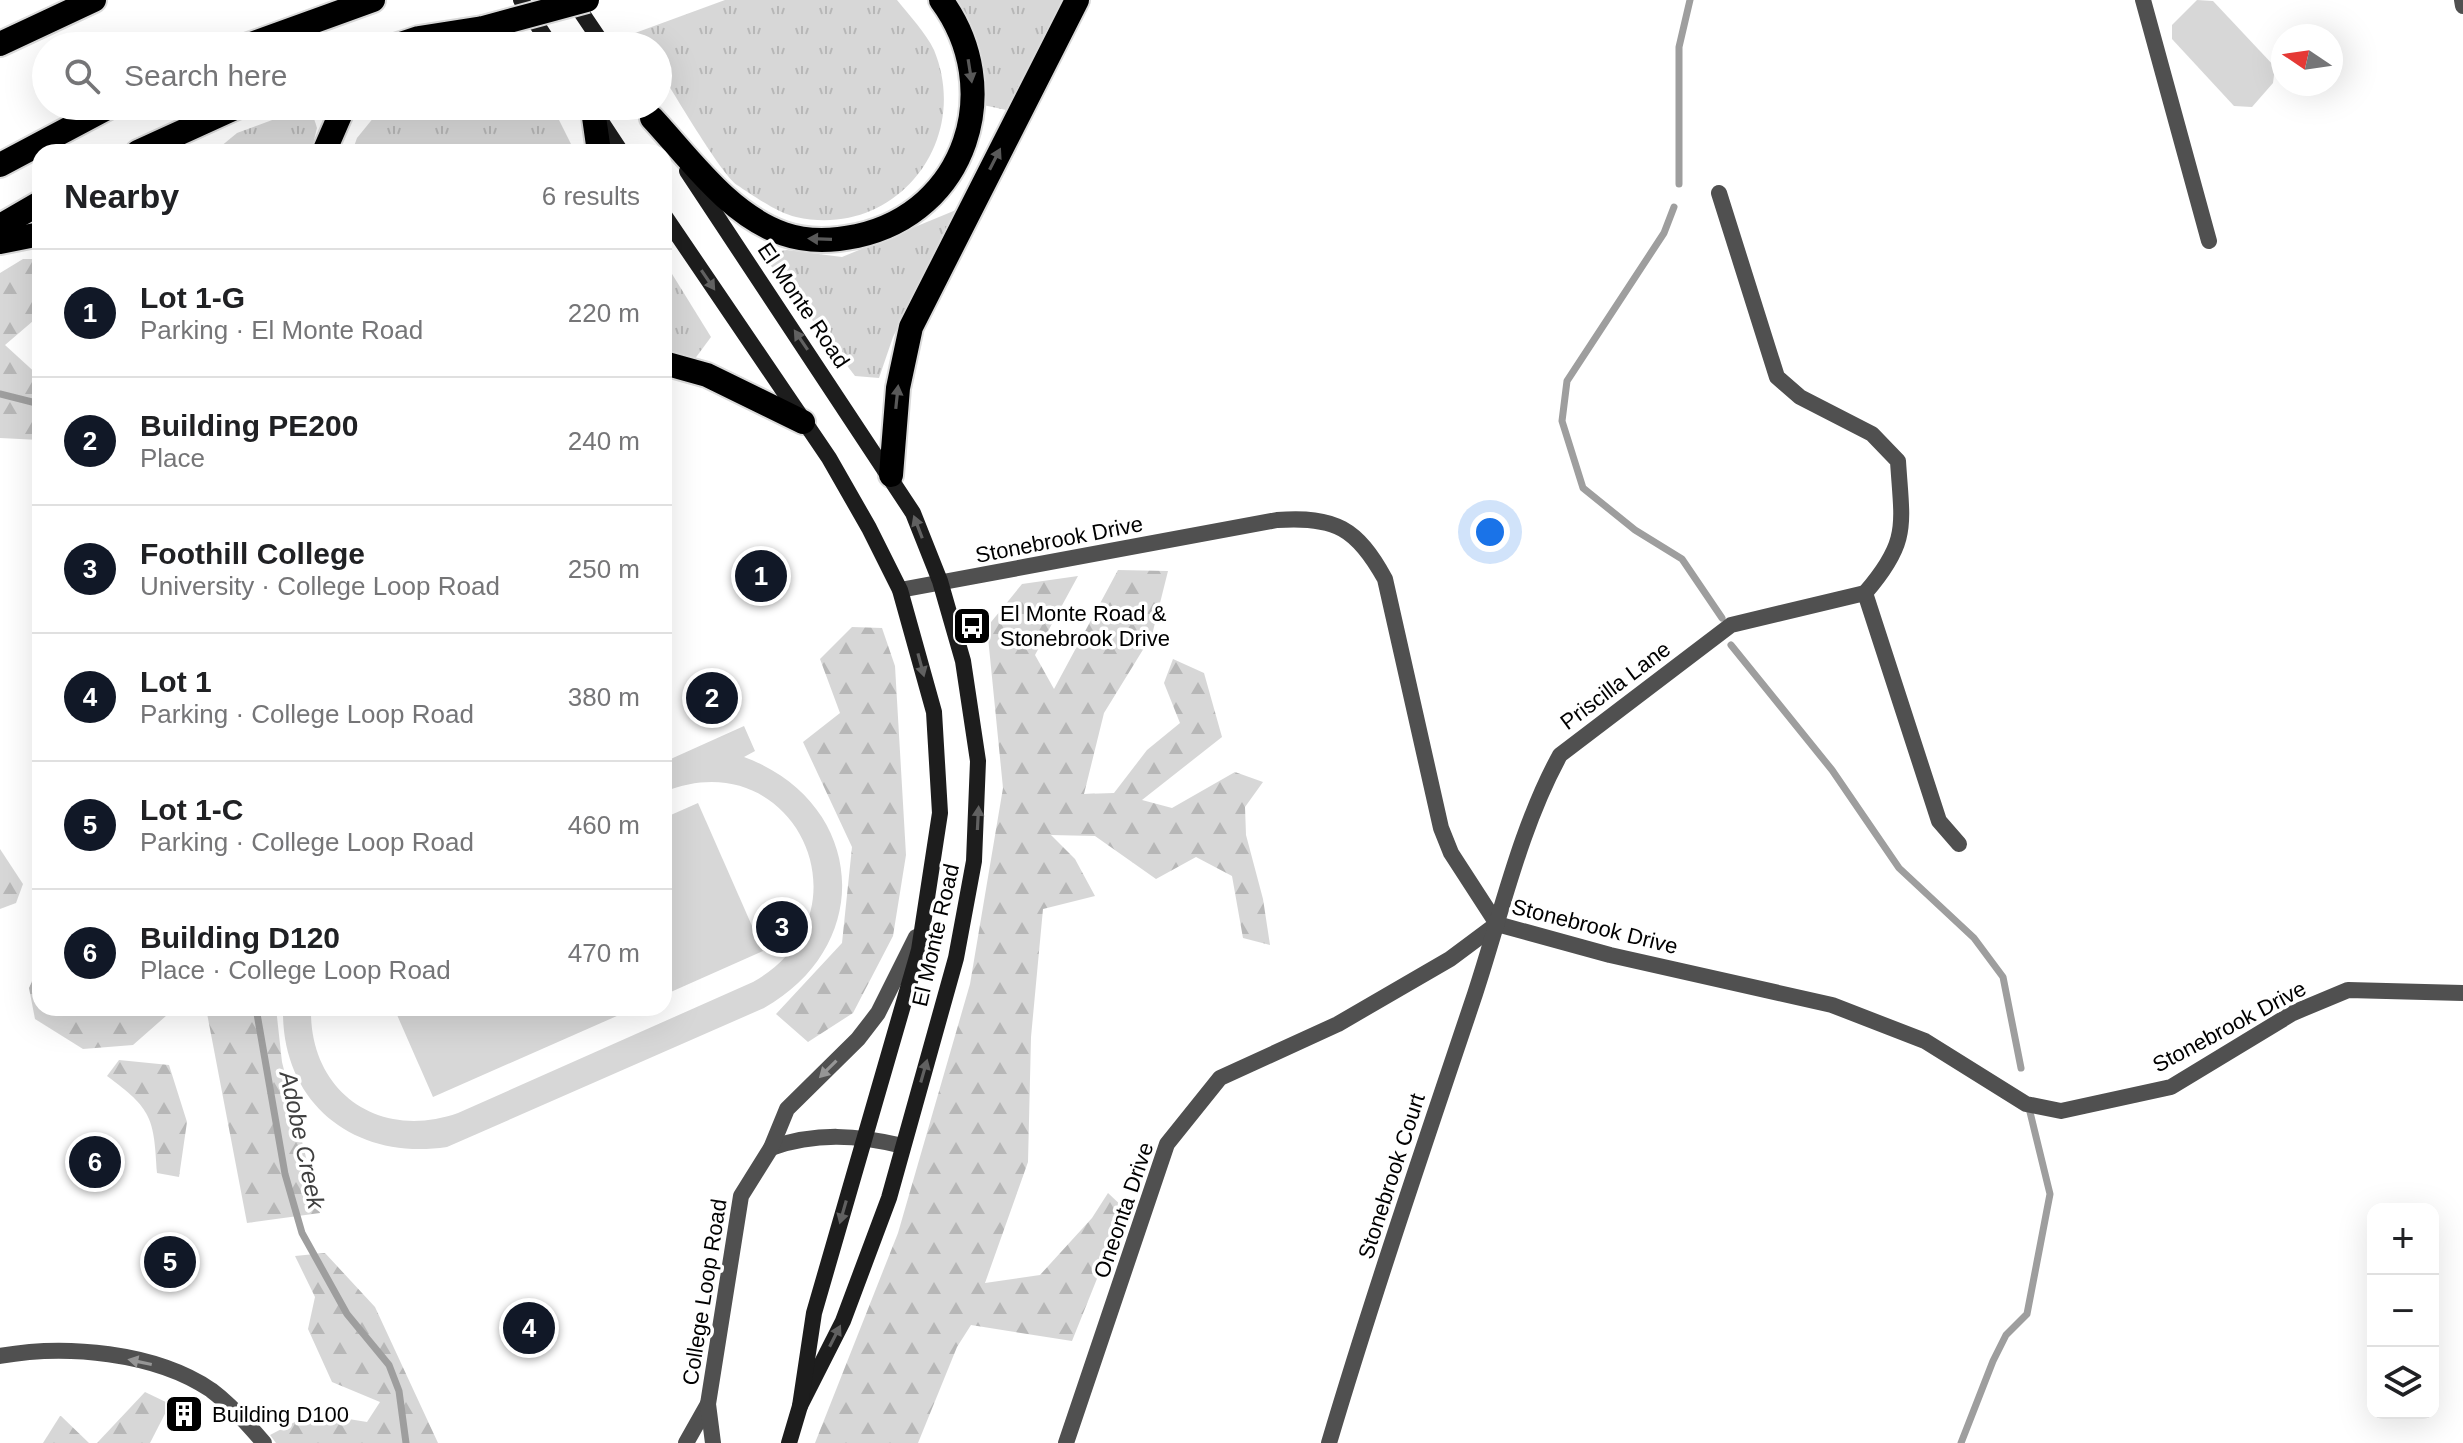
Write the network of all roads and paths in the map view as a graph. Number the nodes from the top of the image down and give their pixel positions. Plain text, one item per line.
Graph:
1 (94, 0) edge
2 (373, 0) edge
3 (521, 0) edge
4 (573, 0) edge
5 (587, 0) edge
6 (941, 0) edge
7 (1077, 0) edge
8 (2143, 0) edge
9 (2462, 0) edge
10 (2463, 6) edge
11 (483, 28) junction
12 (285, 32) edge
13 (457, 32) edge
14 (471, 32) edge
15 (542, 32) edge
16 (595, 32) edge
17 (0, 44) edge
18 (85, 120) edge
19 (208, 120) edge
20 (338, 120) edge
21 (594, 120) edge
22 (600, 120) edge
23 (653, 120) edge
24 (656, 120) edge
25 (40, 144) edge
26 (156, 144) edge
27 (327, 144) edge
28 (598, 144) edge
29 (616, 144) edge
30 (669, 144) edge
31 (32, 148) edge
32 (672, 148) edge
33 (0, 165) edge
34 (1719, 193) dead end
35 (32, 208) edge
36 (0, 226) edge
37 (672, 227) edge
38 (32, 236) edge
39 (2209, 241) dead end
40 (0, 242) edge
41 (672, 365) edge
42 (803, 422) junction
43 (891, 475) junction
44 (940, 581) junction
45 (900, 590) junction
46 (1865, 593) junction
47 (1959, 844) dead end
48 (931, 881) junction
49 (1497, 924) junction
50 (2463, 993) edge
51 (864, 1137) junction
52 (903, 1146) junction
53 (771, 1148) junction
54 (0, 1356) edge
55 (708, 1404) junction
56 (800, 1406) junction
57 (264, 1443) edge
58 (686, 1443) edge
59 (713, 1443) edge
60 (789, 1443) edge
61 (1066, 1443) edge
62 (1329, 1443) edge

1 - 17 highway
2 - 12 highway
3 - 15 street
4 - 16 street
5 - 11 highway, bridge
6 -> 24 highway
43 -> 7 highway
8 - 39 street
9 - 10 street
11 - 13 highway
11 - 14 highway
18 - 25 highway
19 - 26 highway
20 - 27 highway
21 - 28 highway
22 - 29 street
30 -> 23 street, El Monte Road
31 - 33 highway
43 -> 32 street, El Monte Road
34 - 46 street
35 - 36 highway
37 -> 42 street, El Monte Road
38 - 40 highway
41 - 42 highway
42 - 45 street, El Monte Road
44 -> 43 street, El Monte Road
44 - 45 street, Stonebrook Drive
44 - 49 street, Stonebrook Drive
52 -> 44 street, El Monte Road
45 -> 48 street, El Monte Road
46 - 47 street
46 - 49 street, Priscilla Lane
48 - 51 street, El Monte Road
48 -> 53 street, College Loop Road
49 - 50 street, Stonebrook Drive
49 - 61 street, Oneonta Drive
49 - 62 street, Stonebrook Court
51 - 52 street
51 - 53 street
51 -> 56 street, El Monte Road
56 -> 52 street, El Monte Road
53 - 55 street, College Loop Road
57 -> 54 street
55 - 58 street, College Loop Road
55 - 59 street, College Loop Road
56 - 60 street, El Monte Road

